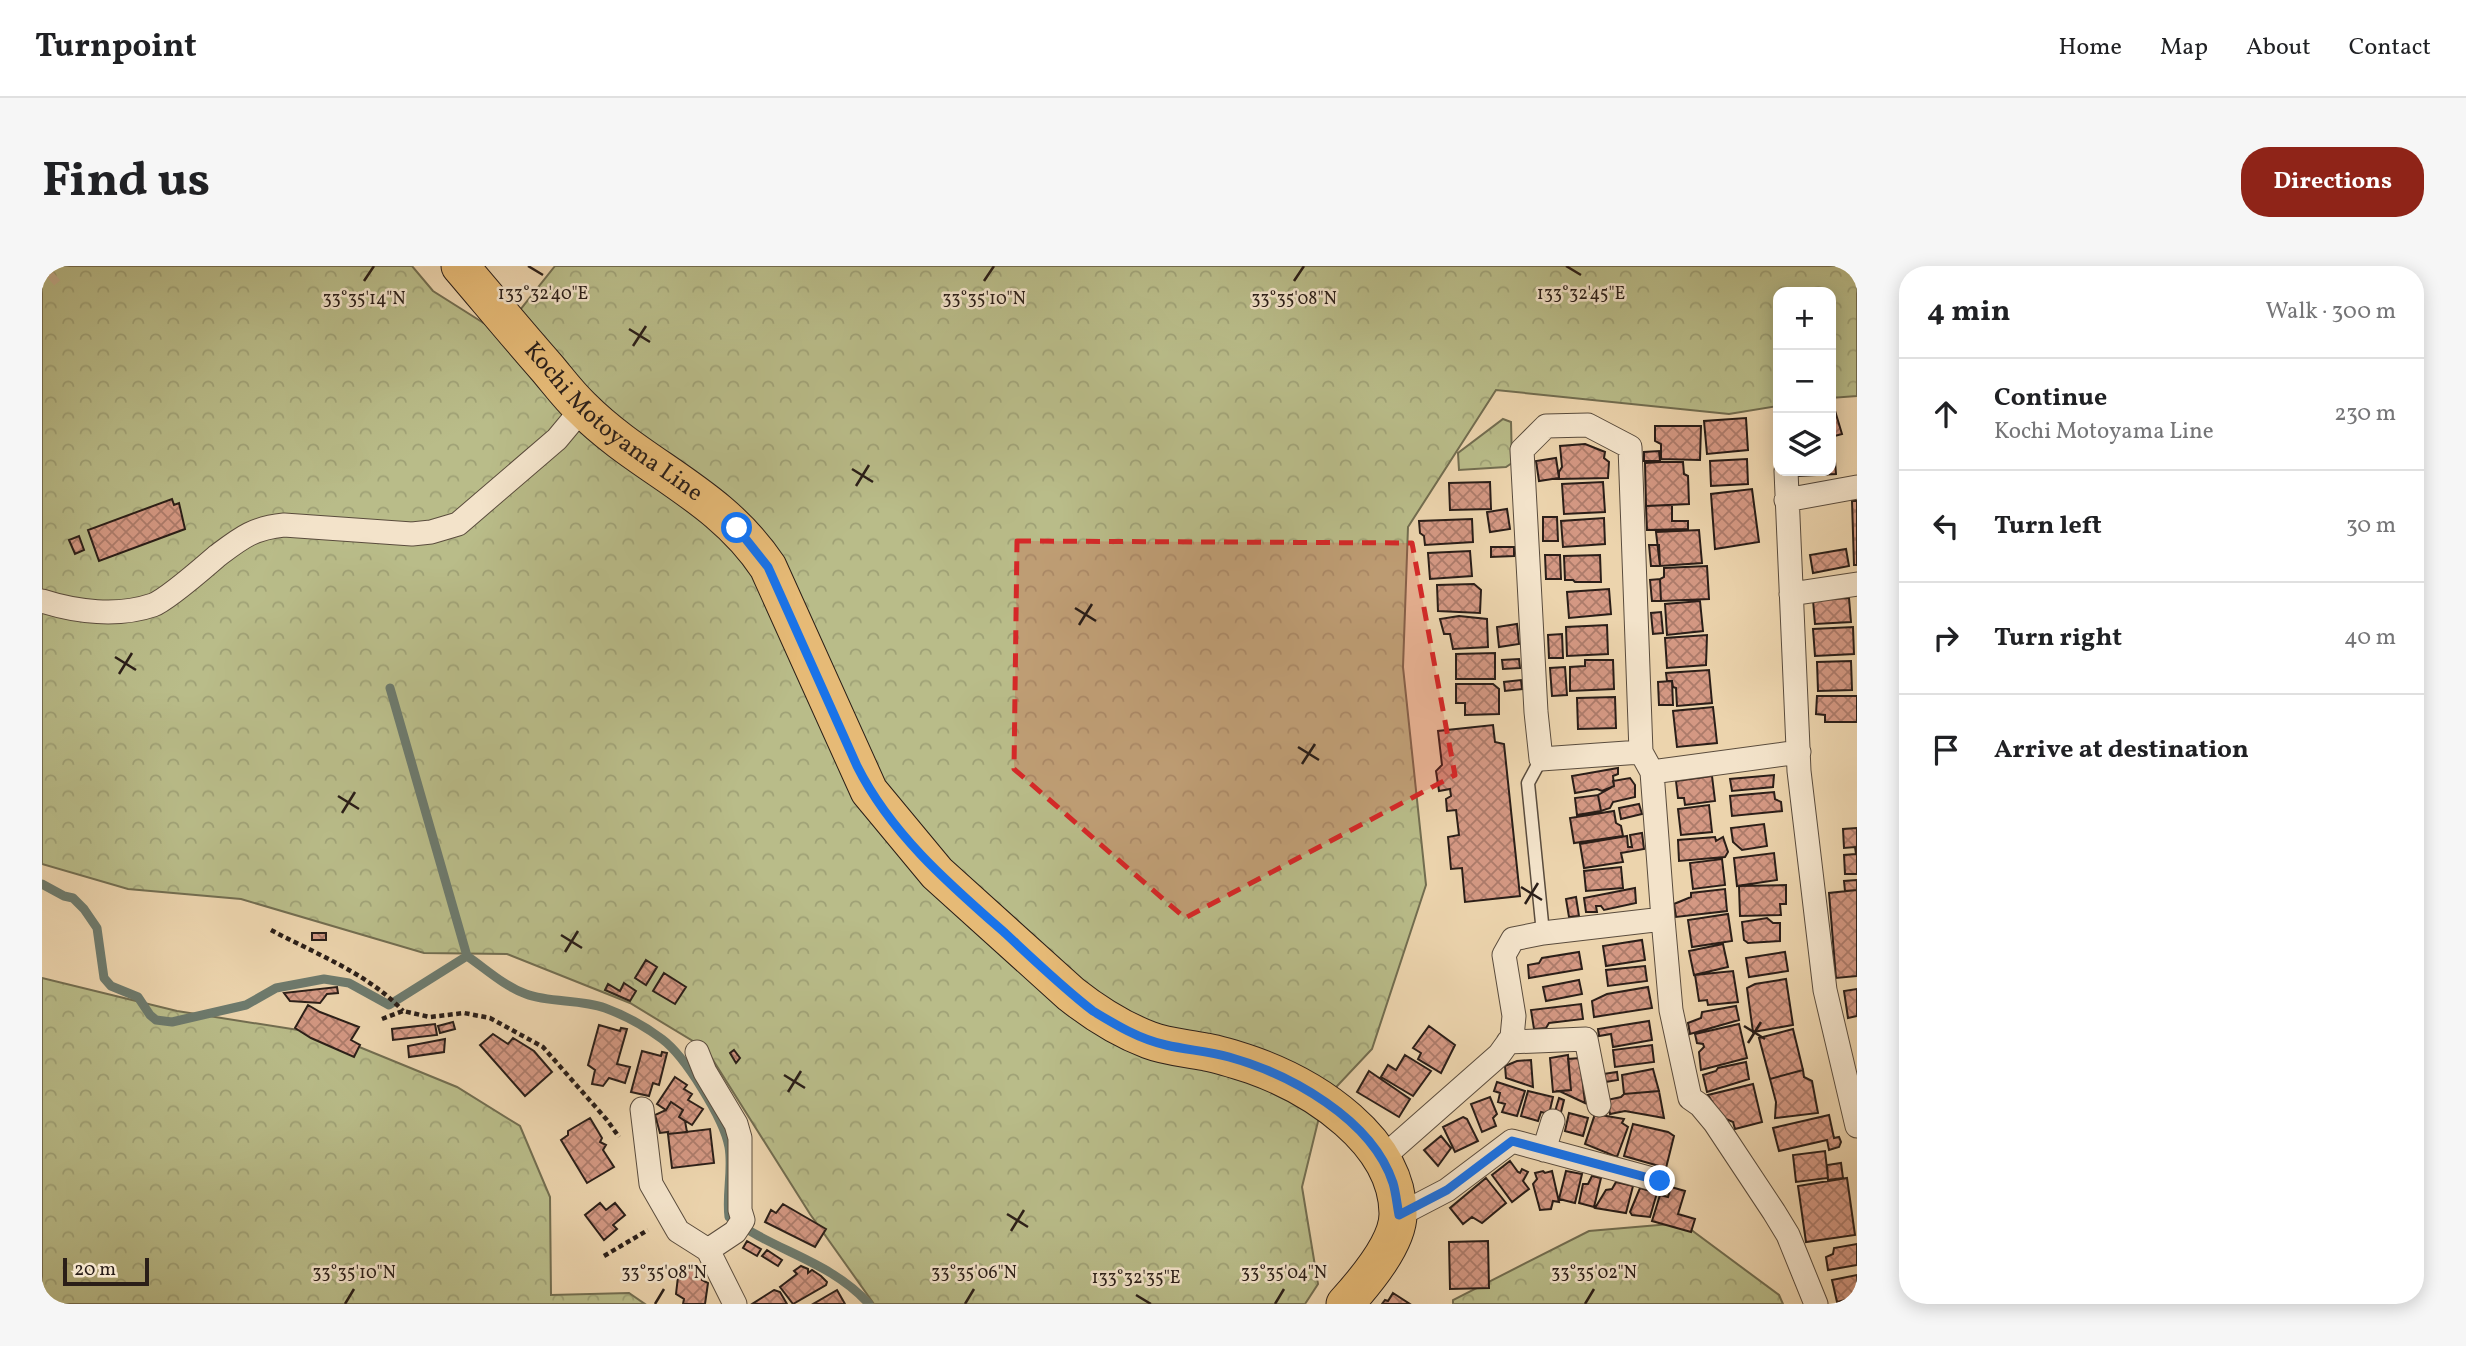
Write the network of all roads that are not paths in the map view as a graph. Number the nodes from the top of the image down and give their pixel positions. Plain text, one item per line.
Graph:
1 (460, 266) edge
2 (582, 409) junction
3 (1786, 476) edge
4 (1857, 486) edge
5 (1786, 500) junction
6 (1857, 583) edge
7 (1791, 594) junction
8 (42, 601) edge
9 (1799, 752) junction
10 (1541, 758) junction
11 (1646, 762) junction
12 (1663, 919) junction
13 (1544, 933) junction
14 (1508, 1042) junction
15 (697, 1052) dead end
16 (1848, 1052) edge
17 (1599, 1105) dead end
18 (642, 1108) dead end
19 (1553, 1121) dead end
20 (1857, 1126) edge
21 (1544, 1150) junction
22 (1381, 1159) junction
23 (1660, 1181) dead end
24 (1399, 1215) junction
25 (708, 1250) junction
26 (736, 1304) edge
27 (1345, 1304) edge
28 (1816, 1304) edge

1 - 2 main road, Kochi Motoyama Line
2 - 8 street
2 - 22 main road, Kochi Motoyama Line
3 - 5 street
4 - 5 street
5 - 7 street
6 - 7 street
7 - 9 street
9 - 11 street
9 - 16 street
10 - 11 street
10 - 11 street
10 - 13 lane
11 - 12 street
12 - 13 street
12 - 28 street
13 - 14 street
14 - 17 street
14 - 22 street
15 - 25 street
16 - 20 street
18 - 25 street
19 - 21 street
21 - 23 street
21 - 24 street
22 - 24 main road, Kochi Motoyama Line
24 - 27 main road
25 - 26 street

